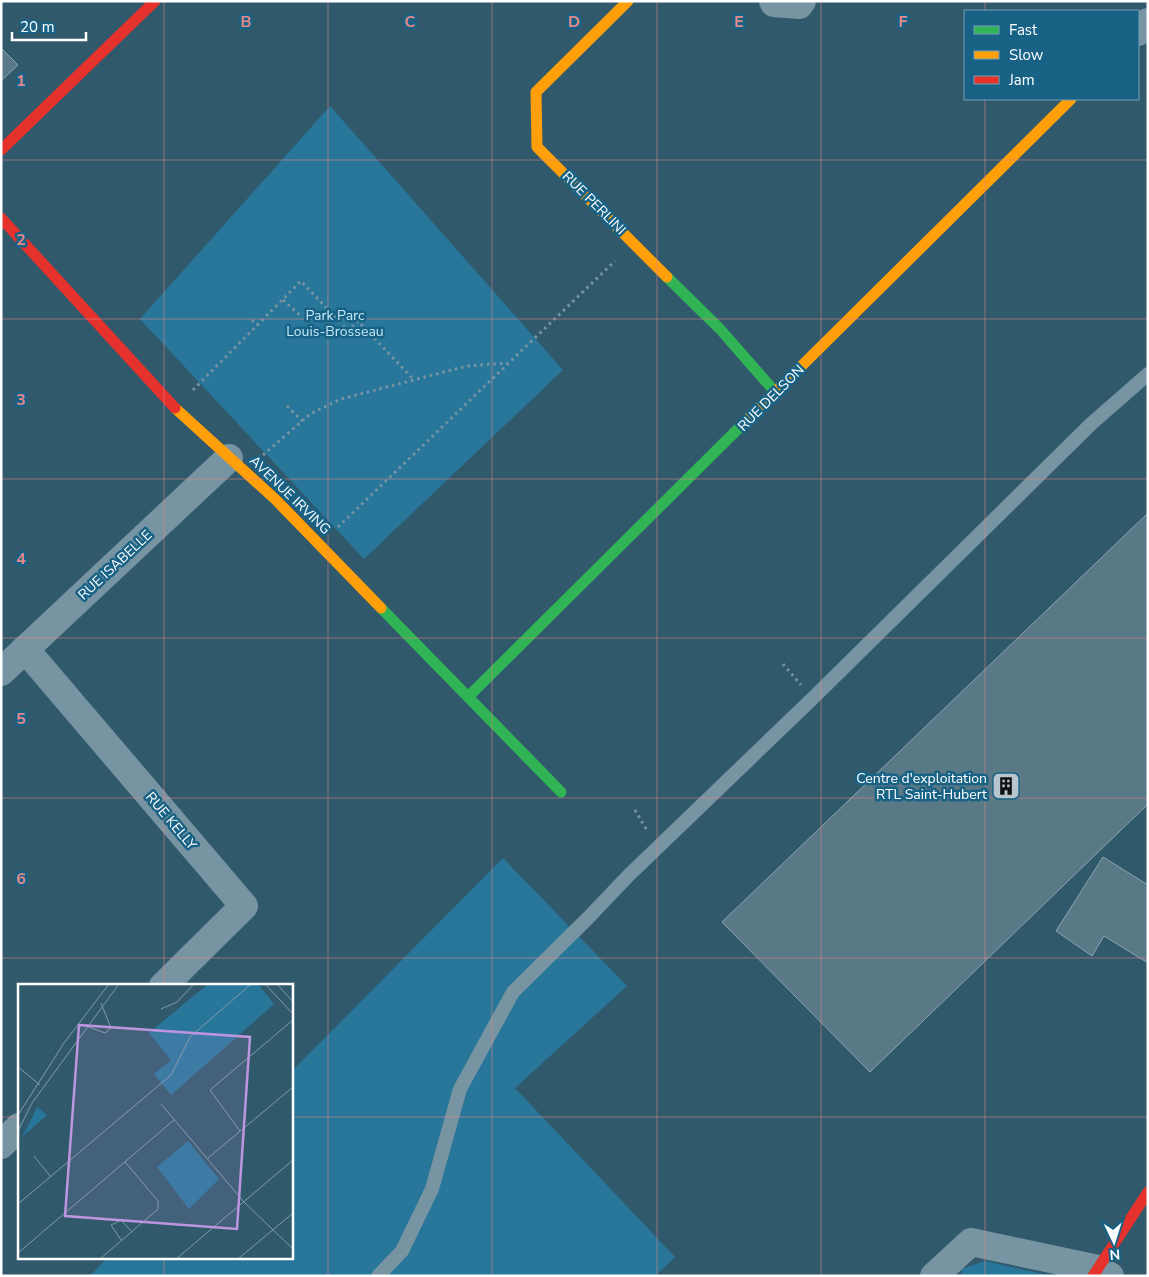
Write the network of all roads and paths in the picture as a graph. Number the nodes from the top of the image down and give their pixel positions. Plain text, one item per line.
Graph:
1 (156, 1) edge
2 (628, 1) edge
3 (772, 1) edge
4 (802, 1) edge
5 (1148, 22) edge
6 (1139, 31) edge
7 (1070, 100) edge
8 (1, 150) edge
9 (1, 218) edge
10 (634, 243) junction
11 (283, 300) junction
12 (302, 317) dead end
13 (252, 320) dead end
14 (258, 325) junction
15 (508, 363) junction
16 (1148, 374) edge
17 (414, 380) junction
18 (776, 393) junction
19 (287, 406) dead end
20 (175, 408) junction
21 (302, 421) junction
22 (236, 465) junction
23 (320, 544) junction
24 (25, 649) junction
25 (783, 664) dead end
26 (1, 672) edge
27 (469, 696) junction
28 (814, 698) junction
29 (561, 792) dead end
30 (165, 984) edge
31 (18, 1129) edge
32 (1, 1145) edge
33 (1148, 1192) edge
34 (1100, 1273) edge
35 (378, 1276) edge
36 (934, 1276) edge

1 - 8 street
2 - 10 street, RUE PERLINI
3 - 4 street
5 - 6 street
7 - 18 street, RUE DELSON
9 - 20 street, AVENUE IRVING
10 - 15 path
10 - 18 street, RUE PERLINI
11 - 12 path
11 - 14 path
11 - 17 path
13 - 14 path
14 - 20 path
15 - 17 path
15 - 23 path
16 - 28 lane
17 - 21 path
18 - 27 street, RUE DELSON
19 - 21 path
20 - 22 street, AVENUE IRVING
21 - 22 path
22 - 23 street, AVENUE IRVING
22 - 24 street, RUE ISABELLE
23 - 27 street, AVENUE IRVING
24 - 26 street, RUE ISABELLE
24 - 30 street, RUE KELLY
25 - 28 path
27 - 29 street, AVENUE IRVING
28 - 35 lane
31 - 32 street
33 - 34 street
34 - 36 street

